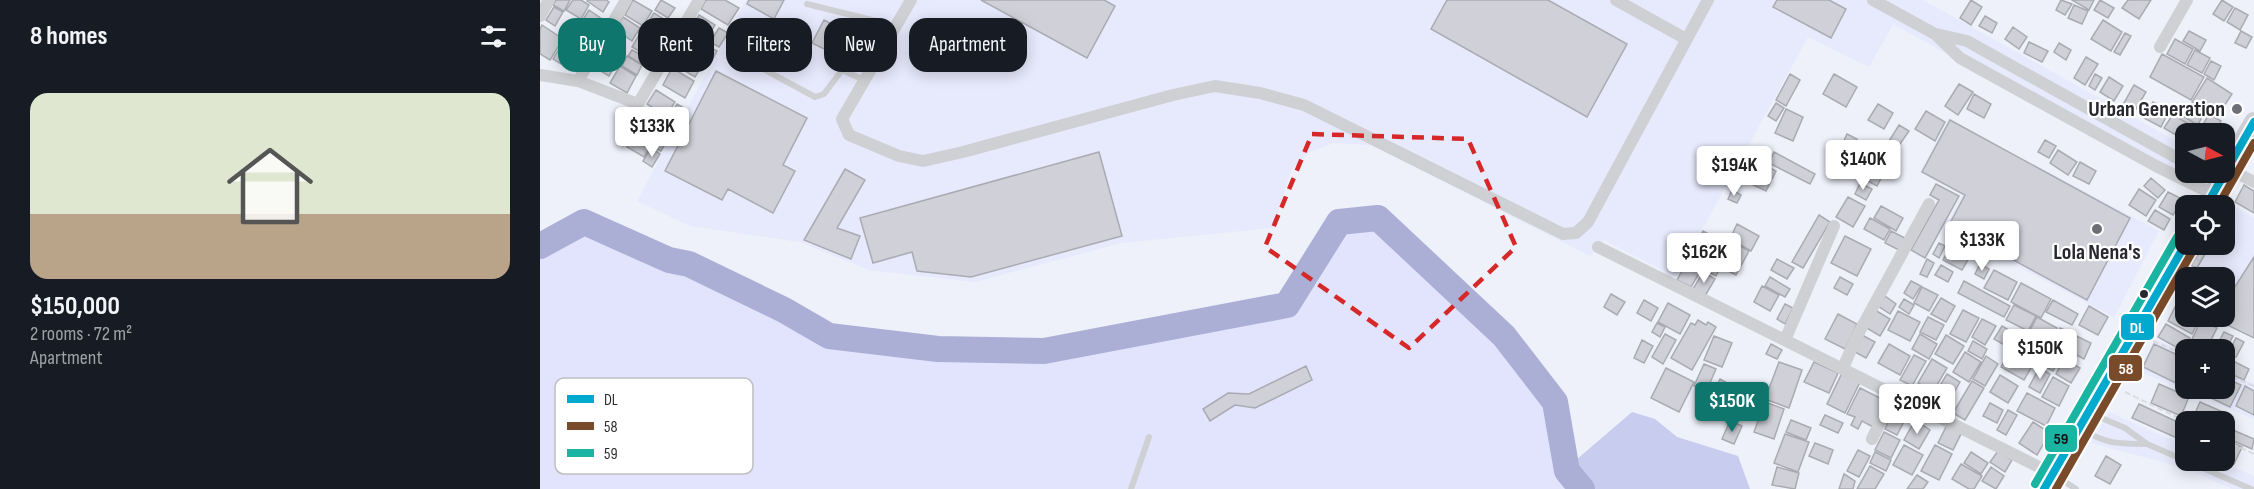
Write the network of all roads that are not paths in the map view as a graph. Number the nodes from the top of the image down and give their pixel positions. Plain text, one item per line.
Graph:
1 (549, 0) edge
2 (626, 0) edge
3 (699, 0) edge
4 (911, 0) edge
5 (1617, 0) edge
6 (1708, 0) edge
7 (1873, 0) edge
8 (2187, 0) edge
9 (807, 4) dead end
10 (540, 16) edge
11 (864, 18) edge
12 (897, 25) edge
13 (1935, 34) junction
14 (1686, 39) junction
15 (2160, 47) dead end
16 (769, 72) edge
17 (870, 72) edge
18 (540, 75) edge
19 (865, 80) junction
20 (578, 81) junction
21 (2254, 122) edge
22 (2175, 157) edge
23 (2254, 182) edge
24 (2214, 184) edge
25 (1929, 204) dead end
26 (1834, 226) dead end
27 (1598, 247) dead end
28 (2179, 255) edge
29 (1785, 340) junction
30 (1842, 368) junction
31 (1894, 394) junction
32 (2084, 420) junction
33 (1149, 437) dead end
34 (1872, 439) dead end
35 (2147, 444) junction
36 (2049, 482) edge
37 (1131, 489) edge
38 (2076, 489) edge
39 (2251, 489) edge

1 - 10 street
2 - 20 street
3 - 20 street
4 - 12 street
5 - 14 street
6 - 14 street
7 - 13 street
8 - 15 street
9 - 11 lane
13 - 22 street
13 - 24 street
14 - 19 street
16 - 19 lane
17 - 19 street
18 - 20 street
21 - 24 highway
23 - 24 street
25 - 30 street
26 - 29 street
27 - 29 street
28 - 32 highway
29 - 30 street
30 - 31 street
31 - 34 street
31 - 36 street
32 - 35 lane
32 - 35 lane
32 - 36 highway
33 - 37 lane
35 - 39 lane
36 - 38 lane

